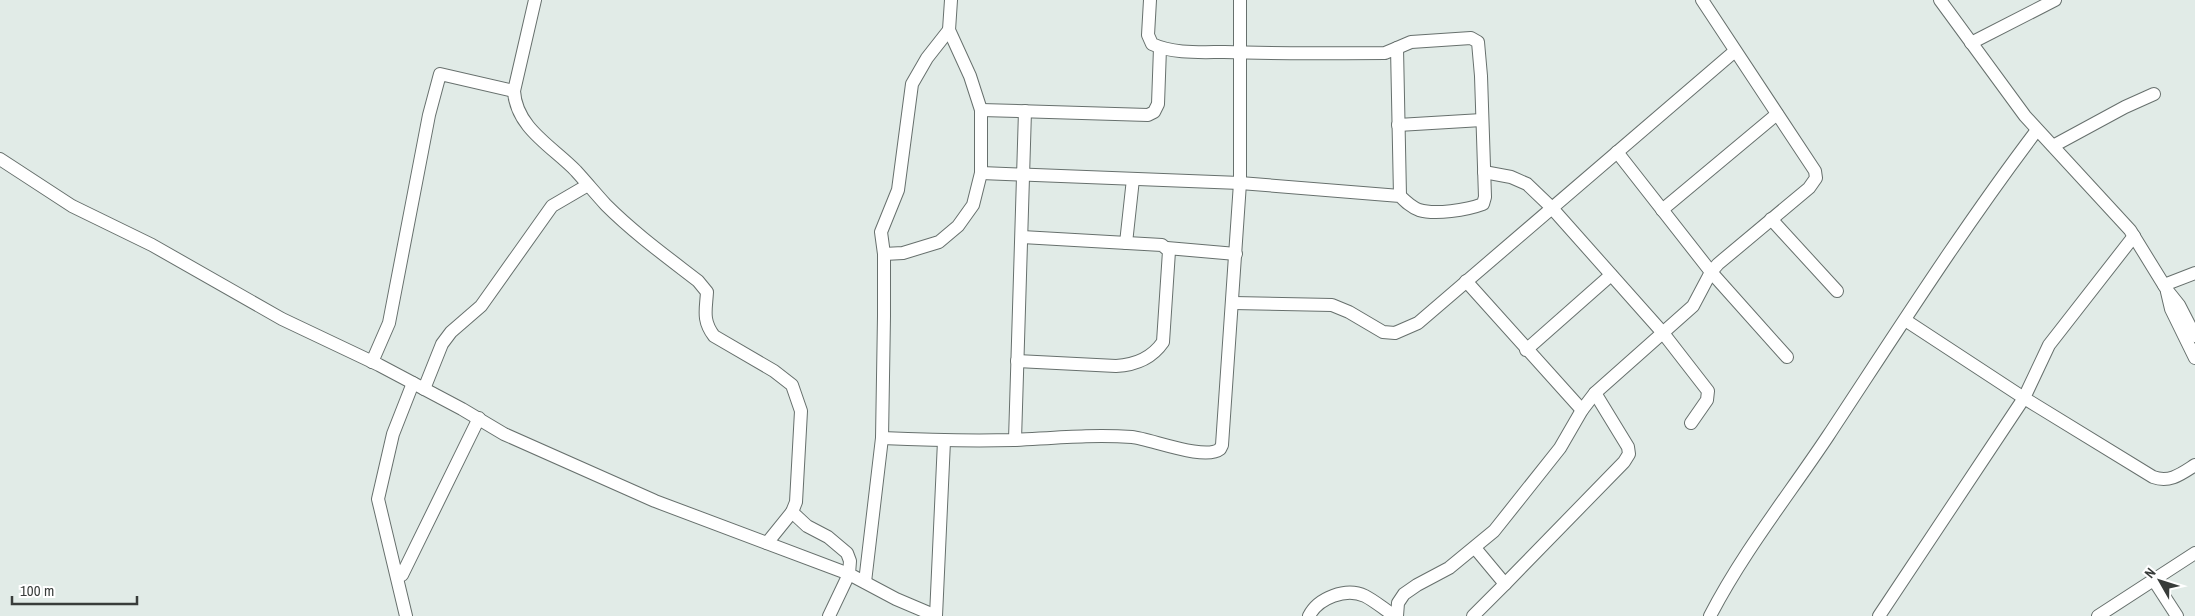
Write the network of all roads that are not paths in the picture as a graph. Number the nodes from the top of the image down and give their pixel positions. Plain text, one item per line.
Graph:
1 (535, 0) edge
2 (951, 0) edge
3 (1150, 0) edge
4 (1240, 0) edge
5 (1702, 0) edge
6 (1940, 0) edge
7 (2055, 0) edge
8 (949, 30) junction
9 (1971, 43) junction
10 (1160, 48) junction
11 (1398, 48) junction
12 (1735, 50) junction
13 (1240, 53) junction
14 (514, 91) junction
15 (2154, 94) dead end
16 (981, 110) junction
17 (1025, 111) junction
18 (1777, 114) junction
19 (1482, 120) junction
20 (1398, 125) junction
21 (2037, 130) junction
22 (2053, 146) junction
23 (1618, 152) junction
24 (0, 159) edge
25 (1484, 172) junction
26 (981, 173) junction
27 (1024, 174) junction
28 (1133, 179) junction
29 (1240, 183) junction
30 (588, 185) junction
31 (1400, 196) junction
32 (1551, 207) junction
33 (1662, 210) junction
34 (1772, 219) junction
35 (2134, 236) junction
36 (1022, 237) junction
37 (1126, 243) junction
38 (1167, 248) junction
39 (884, 254) junction
40 (1236, 254) junction
41 (1711, 272) junction
42 (2195, 273) edge
43 (1611, 275) junction
44 (1466, 281) junction
45 (2165, 287) junction
46 (1838, 291) dead end
47 (1233, 303) junction
48 (1905, 320) junction
49 (1663, 333) junction
50 (2195, 336) edge
51 (1526, 350) junction
52 (1787, 357) dead end
53 (2195, 358) edge
54 (1017, 361) junction
55 (372, 362) junction
56 (418, 386) junction
57 (1595, 393) junction
58 (2024, 398) junction
59 (1582, 410) junction
60 (479, 418) junction
61 (1692, 423) dead end
62 (882, 438) junction
63 (1015, 440) junction
64 (944, 441) junction
65 (2195, 465) edge
66 (792, 512) junction
67 (767, 543) junction
68 (1475, 548) junction
69 (2195, 553) edge
70 (402, 574) dead end
71 (849, 574) junction
72 (2154, 579) junction
73 (865, 582) junction
74 (1505, 584) junction
75 (406, 616) edge
76 (829, 616) edge
77 (936, 616) edge
78 (1309, 616) edge
79 (1396, 616) edge
80 (1473, 616) edge
81 (1710, 616) edge
82 (1879, 616) edge
83 (2098, 616) edge
84 (2177, 616) edge

1 - 14 street
2 - 8 street
3 - 10 street
4 - 13 street
5 - 12 street
6 - 9 street
7 - 9 street
8 - 16 street
8 - 39 street
9 - 21 street
10 - 13 street
10 - 17 street
11 - 13 street
11 - 19 street
11 - 20 street
12 - 18 street
12 - 23 street
13 - 29 street
14 - 30 street
14 - 55 street
15 - 22 street
16 - 17 street
16 - 26 street
17 - 27 street
18 - 33 street
18 - 34 street
19 - 20 street
19 - 25 street
20 - 31 street
21 - 22 street
21 - 48 street
22 - 35 street
23 - 32 street
23 - 33 street
24 - 55 street
25 - 31 street
25 - 32 street
26 - 27 street
26 - 39 street
27 - 28 street
27 - 36 street
28 - 29 street
28 - 37 street
29 - 31 street
29 - 40 street
30 - 56 street
30 - 66 street
32 - 43 street
32 - 44 street
33 - 41 street
34 - 41 street
34 - 46 street
35 - 45 street
35 - 58 street
36 - 37 street
36 - 54 street
37 - 38 street
38 - 40 street
38 - 54 street
39 - 62 street
40 - 47 street
41 - 49 street
41 - 52 street
42 - 45 street
43 - 49 street
43 - 51 street
44 - 47 street
44 - 51 street
45 - 50 street
45 - 53 street
47 - 63 street
48 - 58 street
48 - 81 street
49 - 57 street
49 - 61 street
51 - 59 street
54 - 63 street
55 - 56 street
56 - 60 street
56 - 75 street
57 - 59 street
57 - 74 street
58 - 65 street
58 - 82 street
59 - 68 street
60 - 67 street
60 - 70 street
62 - 64 street
62 - 73 street
63 - 64 street
64 - 77 street
66 - 67 street
66 - 71 street
67 - 71 street
68 - 74 street
68 - 79 street
69 - 72 street
71 - 73 street
71 - 76 street
72 - 83 street
72 - 84 street
73 - 77 street
74 - 80 street
78 - 79 street

